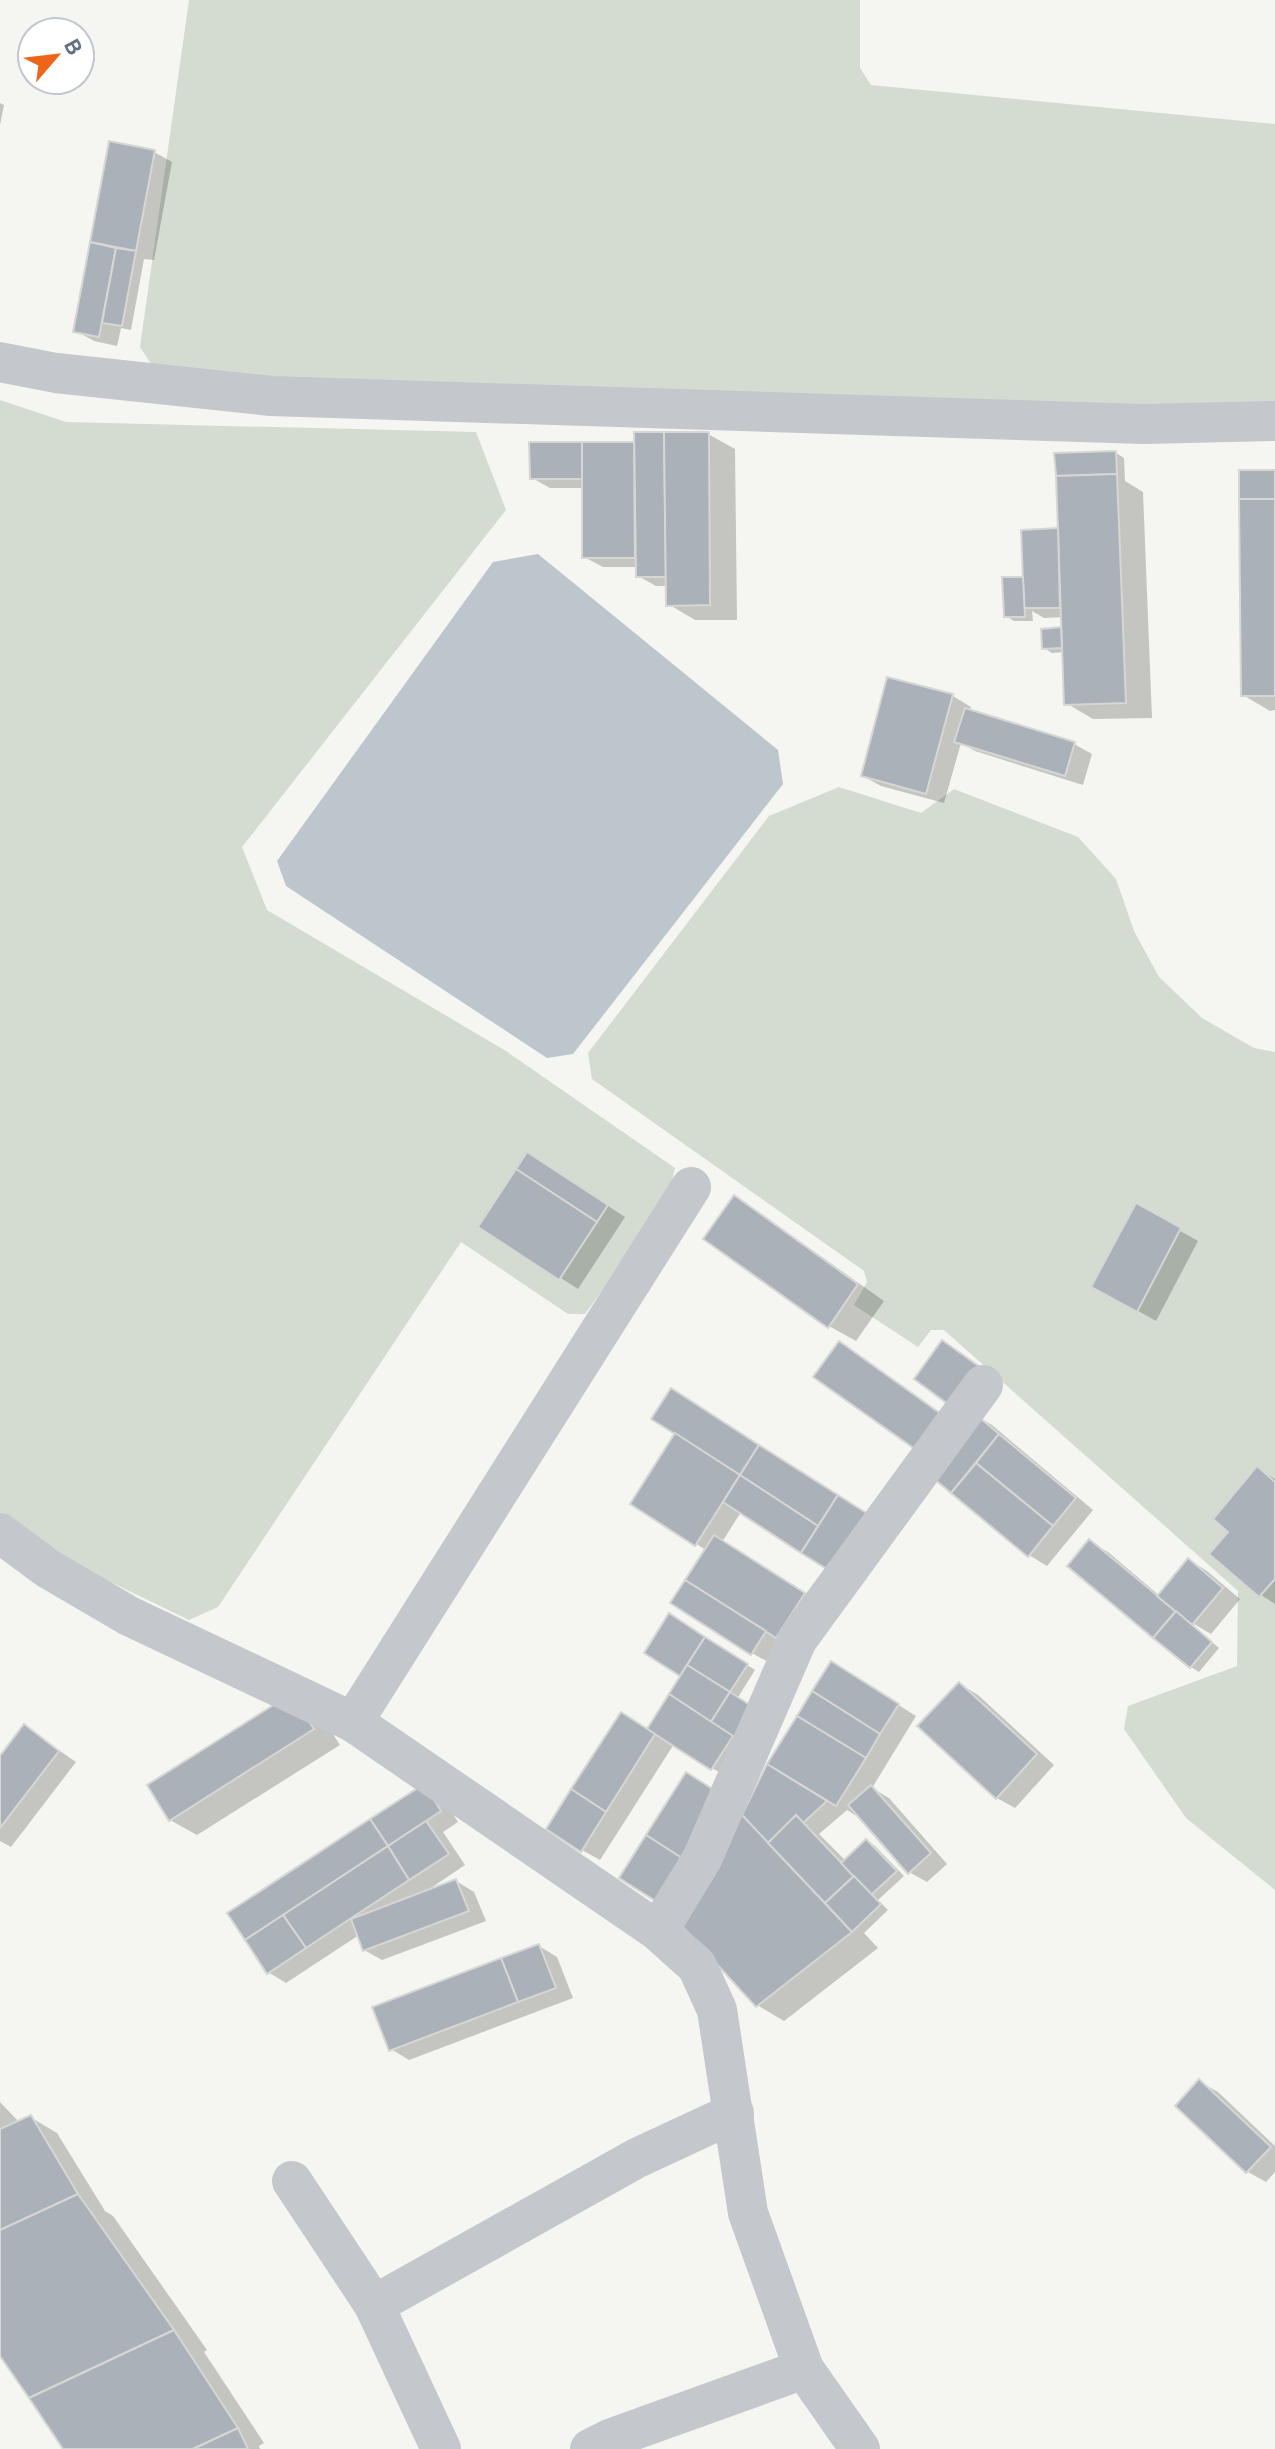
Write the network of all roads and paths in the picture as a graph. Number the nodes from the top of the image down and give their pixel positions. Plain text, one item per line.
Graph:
1 (0, 362) edge
2 (1275, 421) edge
3 (691, 1187) dead end
4 (983, 1385) dead end
5 (0, 1533) edge
6 (353, 1722) junction
7 (658, 1931) junction
8 (734, 2113) junction
9 (292, 2181) dead end
10 (374, 2305) junction
11 (804, 2369) junction
12 (441, 2449) edge
13 (590, 2449) edge
14 (860, 2449) edge

1 - 2 street
3 - 6 street
4 - 7 street
5 - 6 street
6 - 7 street
7 - 8 street
8 - 10 street
8 - 11 street
9 - 10 street
10 - 12 street
11 - 13 street
11 - 14 street

